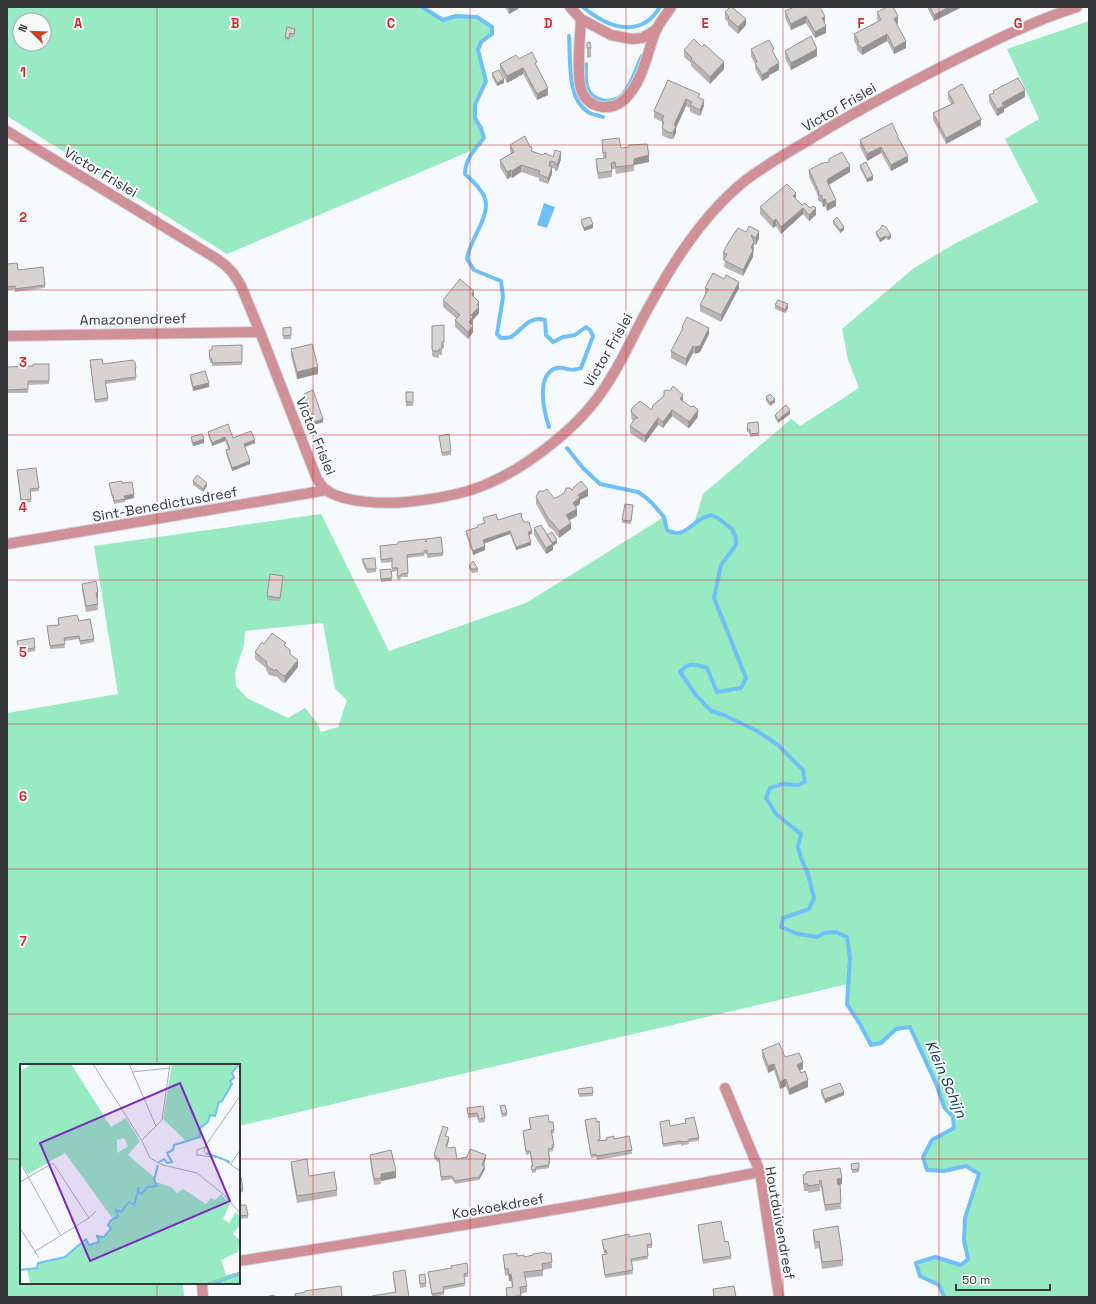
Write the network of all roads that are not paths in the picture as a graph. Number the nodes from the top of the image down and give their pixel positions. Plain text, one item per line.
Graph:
1 (570, 7) edge
2 (671, 7) edge
3 (1078, 7) edge
4 (581, 19) junction
5 (657, 29) junction
6 (7, 132) edge
7 (260, 332) junction
8 (7, 336) edge
9 (327, 490) junction
10 (7, 544) edge
11 (725, 1088) dead end
12 (760, 1172) junction
13 (240, 1261) edge
14 (202, 1284) edge
15 (203, 1297) edge
16 (779, 1297) edge

1 - 4 street
2 - 5 street
3 - 9 street, Victor Frislei
4 - 5 street
4 - 5 street
6 - 7 street, Victor Frislei
7 - 8 street, Amazonendreef
7 - 9 street, Victor Frislei
9 - 10 street, Sint-Benedictusdreef
11 - 12 street, Houtduivendreef
12 - 13 street, Koekoekdreef
12 - 16 street, Houtduivendreef
14 - 15 street

